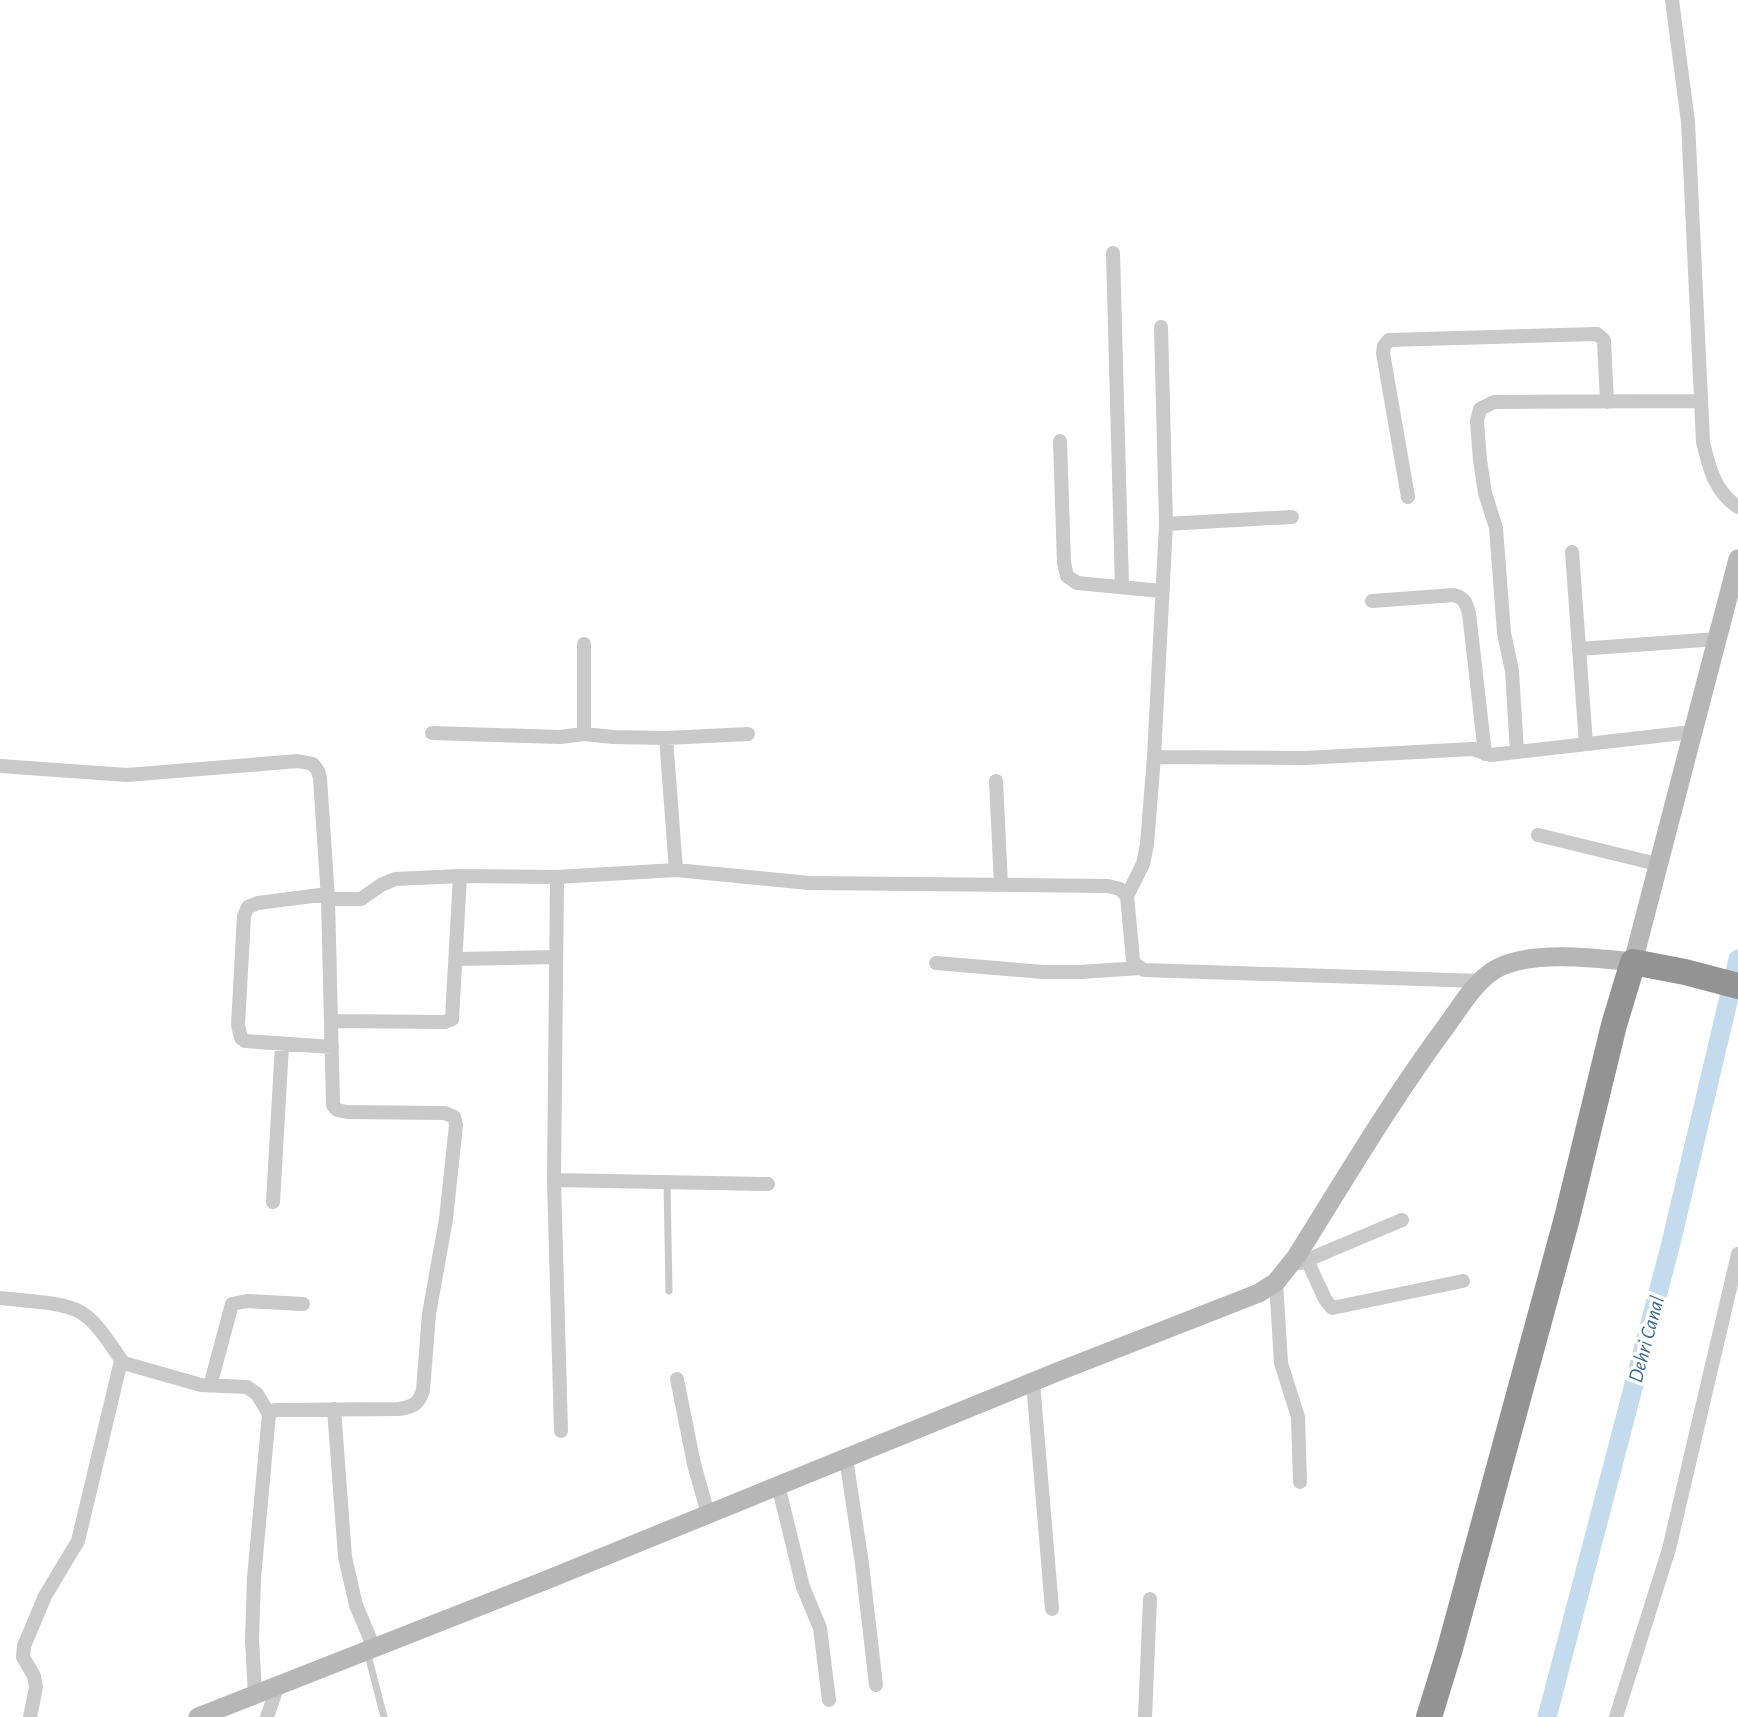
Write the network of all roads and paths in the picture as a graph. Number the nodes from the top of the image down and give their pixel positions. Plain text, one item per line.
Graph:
1 (1671, 0) edge
2 (1113, 253) dead end
3 (1161, 327) dead end
4 (1701, 401) junction
5 (1607, 402) junction
6 (1060, 441) dead end
7 (1408, 496) dead end
8 (1738, 507) edge
9 (1292, 517) dead end
10 (1166, 524) junction
11 (1572, 552) dead end
12 (1738, 559) edge
13 (1122, 587) junction
14 (1162, 591) junction
15 (1372, 601) dead end
16 (1717, 639) junction
17 (584, 644) dead end
18 (1579, 649) junction
19 (1692, 732) junction
20 (432, 733) dead end
21 (584, 734) junction
22 (748, 734) dead end
23 (666, 738) junction
24 (1586, 744) junction
25 (1517, 752) junction
26 (1485, 754) junction
27 (1154, 757) junction
28 (0, 766) edge
29 (996, 781) dead end
30 (1538, 835) dead end
31 (1657, 864) junction
32 (676, 870) junction
33 (460, 876) junction
34 (557, 877) junction
35 (1001, 885) junction
36 (1126, 896) junction
37 (328, 897) junction
38 (556, 957) junction
39 (456, 959) junction
40 (936, 962) dead end
41 (1633, 962) junction
42 (1140, 968) junction
43 (1482, 981) junction
44 (1738, 986) edge
45 (332, 1021) junction
46 (282, 1045) junction
47 (332, 1047) junction
48 (554, 1180) junction
49 (667, 1182) junction
50 (768, 1184) dead end
51 (273, 1202) dead end
52 (1402, 1220) dead end
53 (1738, 1254) edge
54 (1307, 1260) junction
55 (1282, 1275) junction
56 (1463, 1281) dead end
57 (669, 1291) dead end
58 (0, 1298) edge
59 (303, 1304) dead end
60 (124, 1364) junction
61 (677, 1379) dead end
62 (1033, 1382) junction
63 (210, 1386) junction
64 (334, 1409) junction
65 (269, 1414) junction
66 (561, 1431) dead end
67 (846, 1458) junction
68 (1300, 1482) dead end
69 (778, 1485) junction
70 (708, 1514) junction
71 (1150, 1599) dead end
72 (1052, 1609) dead end
73 (370, 1649) junction
74 (278, 1685) junction
75 (876, 1685) dead end
76 (255, 1694) junction
77 (829, 1700) dead end
78 (30, 1717) edge
79 (198, 1717) edge
80 (267, 1717) edge
81 (384, 1717) edge
82 (1147, 1717) edge
83 (1429, 1717) edge
84 (1616, 1717) edge

1 - 4 street
2 - 13 street
3 - 10 street
4 - 5 street
4 - 8 street
5 - 7 street
5 - 25 street
6 - 13 street
9 - 10 street
10 - 14 street
11 - 18 street
12 - 16 street
13 - 14 street
14 - 27 street
15 - 26 street
16 - 18 street
16 - 19 street
17 - 21 street
18 - 24 street
19 - 24 street
19 - 31 street
20 - 21 street
21 - 23 street
22 - 23 street
23 - 32 street
24 - 25 street
25 - 26 street
26 - 27 street
27 - 36 street
28 - 37 street
29 - 35 street
30 - 31 street
31 - 41 street
32 - 34 street
32 - 35 street
33 - 34 street
33 - 37 street
33 - 39 street
34 - 38 street
35 - 36 street
36 - 42 street
37 - 45 street
37 - 46 street
38 - 39 street
38 - 48 street
39 - 45 street
40 - 42 street
41 - 43 street
41 - 44 highway
41 - 83 highway
42 - 43 street
43 - 55 street
45 - 47 street
46 - 47 street
46 - 51 street
47 - 64 street
48 - 49 street
48 - 66 street
49 - 50 street
49 - 57 lane
52 - 54 street
53 - 84 street
54 - 55 street
54 - 56 street
55 - 62 street
55 - 68 street
58 - 60 street
59 - 63 street
60 - 63 street
60 - 78 street
61 - 70 street
62 - 67 street
62 - 72 street
63 - 65 street
64 - 65 street
64 - 73 street
65 - 76 street
67 - 69 street
67 - 75 street
69 - 70 street
69 - 77 street
70 - 73 street
71 - 82 street
73 - 74 street
73 - 81 lane
74 - 76 street
74 - 80 street
76 - 79 street

